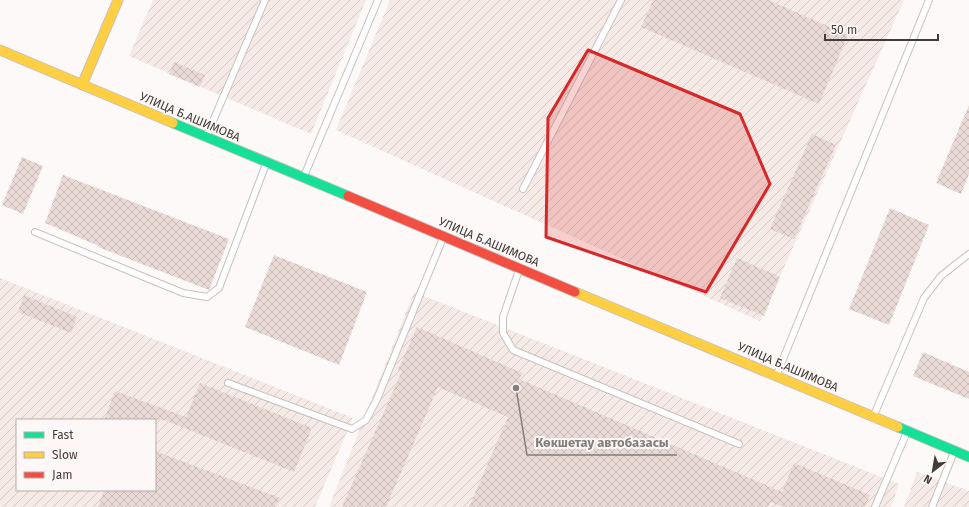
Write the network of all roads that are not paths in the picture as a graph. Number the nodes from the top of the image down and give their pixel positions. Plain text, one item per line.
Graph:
1 (118, 0) edge
2 (265, 0) edge
3 (378, 0) edge
4 (622, 0) edge
5 (929, 0) edge
6 (0, 50) edge
7 (82, 85) junction
8 (207, 137) junction
9 (267, 162) junction
10 (303, 177) junction
11 (523, 189) dead end
12 (35, 232) dead end
13 (444, 236) junction
14 (969, 254) edge
15 (520, 268) junction
16 (776, 376) junction
17 (228, 383) dead end
18 (873, 416) junction
19 (908, 431) junction
20 (739, 444) dead end
21 (955, 451) junction
22 (969, 457) edge
23 (875, 507) edge
24 (932, 507) edge

1 - 7 street
2 - 8 lane
3 - 10 lane
4 - 11 lane
5 - 16 lane
6 - 7 street, УЛИЦА Б.АШИМОВА
7 - 8 street, УЛИЦА Б.АШИМОВА
8 - 9 street, УЛИЦА Б.АШИМОВА
9 - 10 street, УЛИЦА Б.АШИМОВА
9 - 12 lane
10 - 13 street, УЛИЦА Б.АШИМОВА
13 - 15 street, УЛИЦА Б.АШИМОВА
13 - 17 lane
14 - 18 lane
15 - 16 street, УЛИЦА Б.АШИМОВА
15 - 20 lane
16 - 18 street, УЛИЦА Б.АШИМОВА
18 - 19 street, УЛИЦА Б.АШИМОВА
19 - 21 street, УЛИЦА Б.АШИМОВА
19 - 23 lane
21 - 22 street, УЛИЦА Б.АШИМОВА
21 - 24 lane

